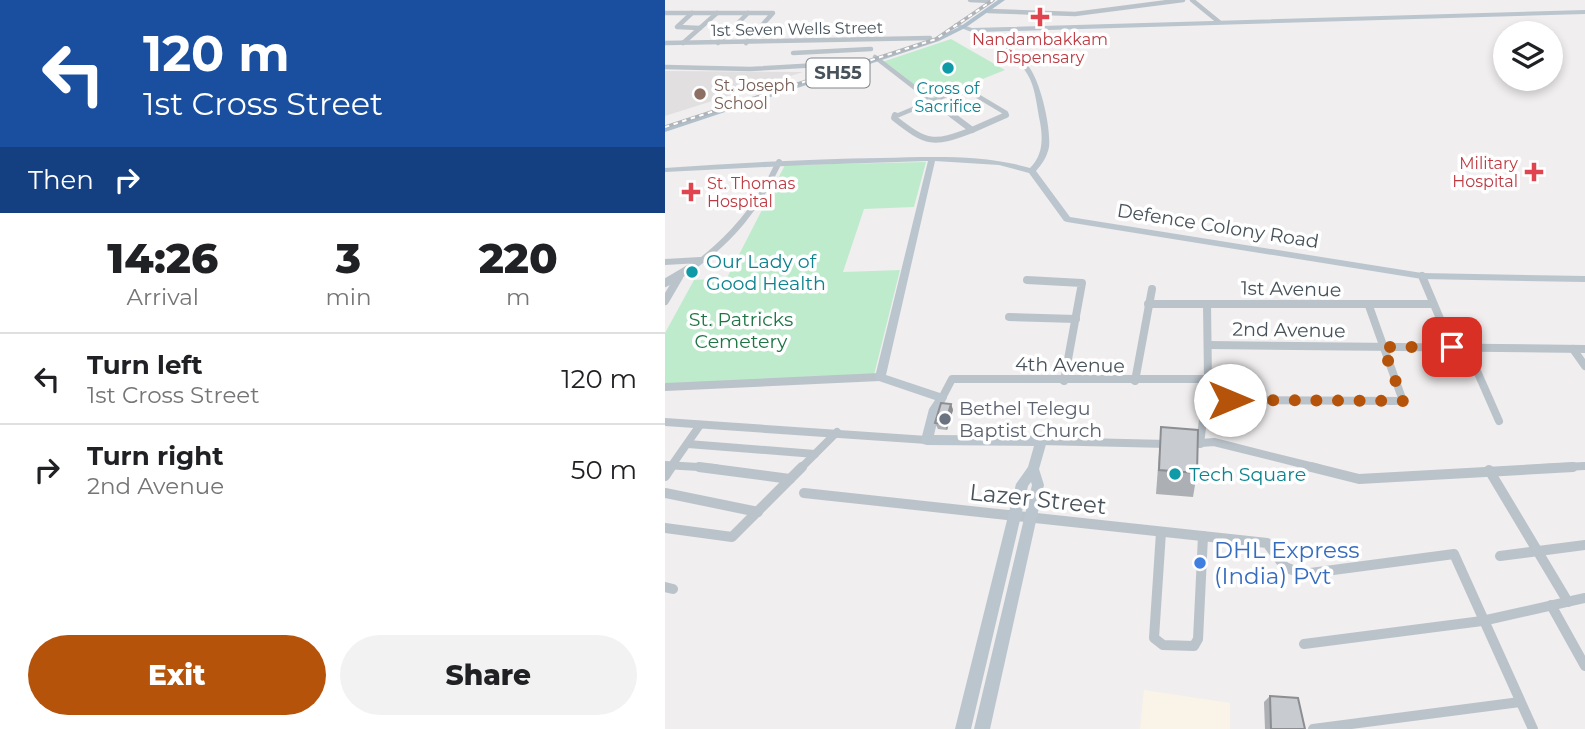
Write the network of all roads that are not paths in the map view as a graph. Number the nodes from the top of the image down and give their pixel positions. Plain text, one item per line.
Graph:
1 (969, 0) edge
2 (1002, 0) edge
3 (1102, 0) edge
4 (1183, 0) edge
5 (1192, 0) edge
6 (992, 1) edge
7 (988, 11) junction
8 (1105, 12) junction
9 (1585, 12) edge
10 (665, 13) edge
11 (692, 13) junction
12 (717, 13) junction
13 (748, 13) junction
14 (1219, 22) junction
15 (959, 26) junction
16 (700, 28) junction
17 (972, 30) junction
18 (930, 38) junction
19 (874, 40) junction
20 (665, 43) edge
21 (683, 43) junction
22 (717, 43) junction
23 (746, 43) junction
24 (793, 53) dead end
25 (873, 56) junction
26 (854, 64) junction
27 (665, 67) edge
28 (932, 100) junction
29 (665, 123) edge
30 (665, 129) edge
31 (972, 130) junction
32 (931, 150) junction
33 (779, 162) junction
34 (665, 170) edge
35 (1032, 170) junction
36 (702, 260) junction
37 (665, 262) edge
38 (679, 276) junction
39 (1422, 276) junction
40 (1585, 279) edge
41 (1027, 280) dead end
42 (665, 283) edge
43 (1151, 289) dead end
44 (665, 301) edge
45 (1148, 304) junction
46 (1206, 304) junction
47 (1433, 304) junction
48 (1369, 306) junction
49 (1009, 317) dead end
50 (1076, 319) junction
51 (1209, 345) junction
52 (1466, 346) junction
53 (1383, 347) junction
54 (1452, 347) junction
55 (1573, 349) junction
56 (1585, 349) edge
57 (1585, 366) edge
58 (880, 377) junction
59 (1208, 379) junction
60 (1065, 381) junction
61 (1135, 381) junction
62 (665, 387) edge
63 (942, 398) junction
64 (1205, 400) junction
65 (1499, 421) dead end
66 (665, 422) edge
67 (700, 425) junction
68 (837, 432) junction
69 (927, 440) junction
70 (1041, 441) junction
71 (688, 444) junction
72 (1200, 444) junction
73 (815, 454) junction
74 (669, 466) edge
75 (1585, 466) edge
76 (1033, 469) junction
77 (1489, 470) junction
78 (665, 476) edge
79 (790, 479) junction
80 (665, 493) edge
81 (804, 493) dead end
82 (758, 512) junction
83 (1014, 516) junction
84 (1030, 518) junction
85 (665, 528) edge
86 (1161, 532) junction
87 (1203, 536) junction
88 (1585, 545) edge
89 (1538, 551) junction
90 (1500, 556) dead end
91 (1585, 598) edge
92 (1568, 602) junction
93 (1551, 605) junction
94 (1482, 621) junction
95 (1304, 644) dead end
96 (1585, 666) edge
97 (1520, 702) junction
98 (963, 729) edge
99 (982, 729) edge
100 (1313, 729) edge
101 (1533, 729) edge

1 - 6 street
2 - 7 main road, SH55
3 - 8 street
4 - 8 street
5 - 14 street
6 - 15 main road, SH55
7 - 8 street
7 - 15 main road, SH55
9 - 14 main road
10 - 11 street
11 - 12 street
11 - 16 street
12 - 13 street
12 - 16 street
13 - 22 street
13 - 23 street
14 - 17 main road
15 - 17 main road
15 - 18 main road, SH55
15 - 25 main road, SH55
16 - 21 street
17 - 35 main road
18 - 19 street, 1st Seven Wells Street
18 - 25 main road, SH55
19 - 23 street, 1st Seven Wells Street
19 - 25 street
20 - 21 street, 1st Seven Wells Street
21 - 22 street, 1st Seven Wells Street
22 - 23 street, 1st Seven Wells Street
24 - 25 street
25 - 26 main road, SH55
25 - 28 street
25 - 30 main road, SH55
26 - 27 street
26 - 29 main road, SH55
28 - 31 street
28 - 31 street
28 - 32 street
31 - 32 street
32 - 33 main road
32 - 35 main road
32 - 58 main road
33 - 34 main road
33 - 36 street
35 - 39 main road, Defence Colony Road
36 - 37 street
36 - 38 street
38 - 42 street
38 - 44 street
39 - 40 main road, Defence Colony Road
39 - 47 street
41 - 50 street
43 - 45 street
45 - 46 street, 1st Avenue
45 - 61 street
46 - 48 street, 1st Avenue
46 - 51 street
47 - 48 street, 1st Avenue
47 - 54 street
48 - 53 street
49 - 50 street
50 - 60 street
51 - 53 street, 2nd Avenue
51 - 59 street
52 - 54 street, 2nd Avenue
52 - 55 street, 2nd Avenue
52 - 65 street
53 - 54 street, 2nd Avenue
53 - 64 street
55 - 56 street, 2nd Avenue
55 - 57 street
58 - 62 street
58 - 63 main road
59 - 61 street, 4th Avenue
59 - 64 street
60 - 61 street, 4th Avenue
60 - 63 street, 4th Avenue
63 - 69 main road
64 - 72 street
66 - 67 street
67 - 68 street
67 - 71 street
68 - 69 street
68 - 73 street
69 - 70 main road
70 - 72 street
70 - 76 main road
71 - 73 street
71 - 74 street
72 - 77 street
73 - 79 street
74 - 78 street
74 - 79 street
75 - 77 street
76 - 83 main road
76 - 84 main road
77 - 89 street
79 - 82 street
80 - 82 street
81 - 83 street, Lazer Street
82 - 85 street
83 - 84 street, Lazer Street
83 - 98 main road
84 - 86 street, Lazer Street
84 - 99 main road
86 - 87 street, Lazer Street
86 - 87 street
87 - 94 street, Lazer Street
88 - 89 street
89 - 90 street
89 - 92 street
91 - 92 street
92 - 93 street
93 - 94 street
93 - 96 street
94 - 95 street
94 - 97 street
97 - 100 street
97 - 101 street

